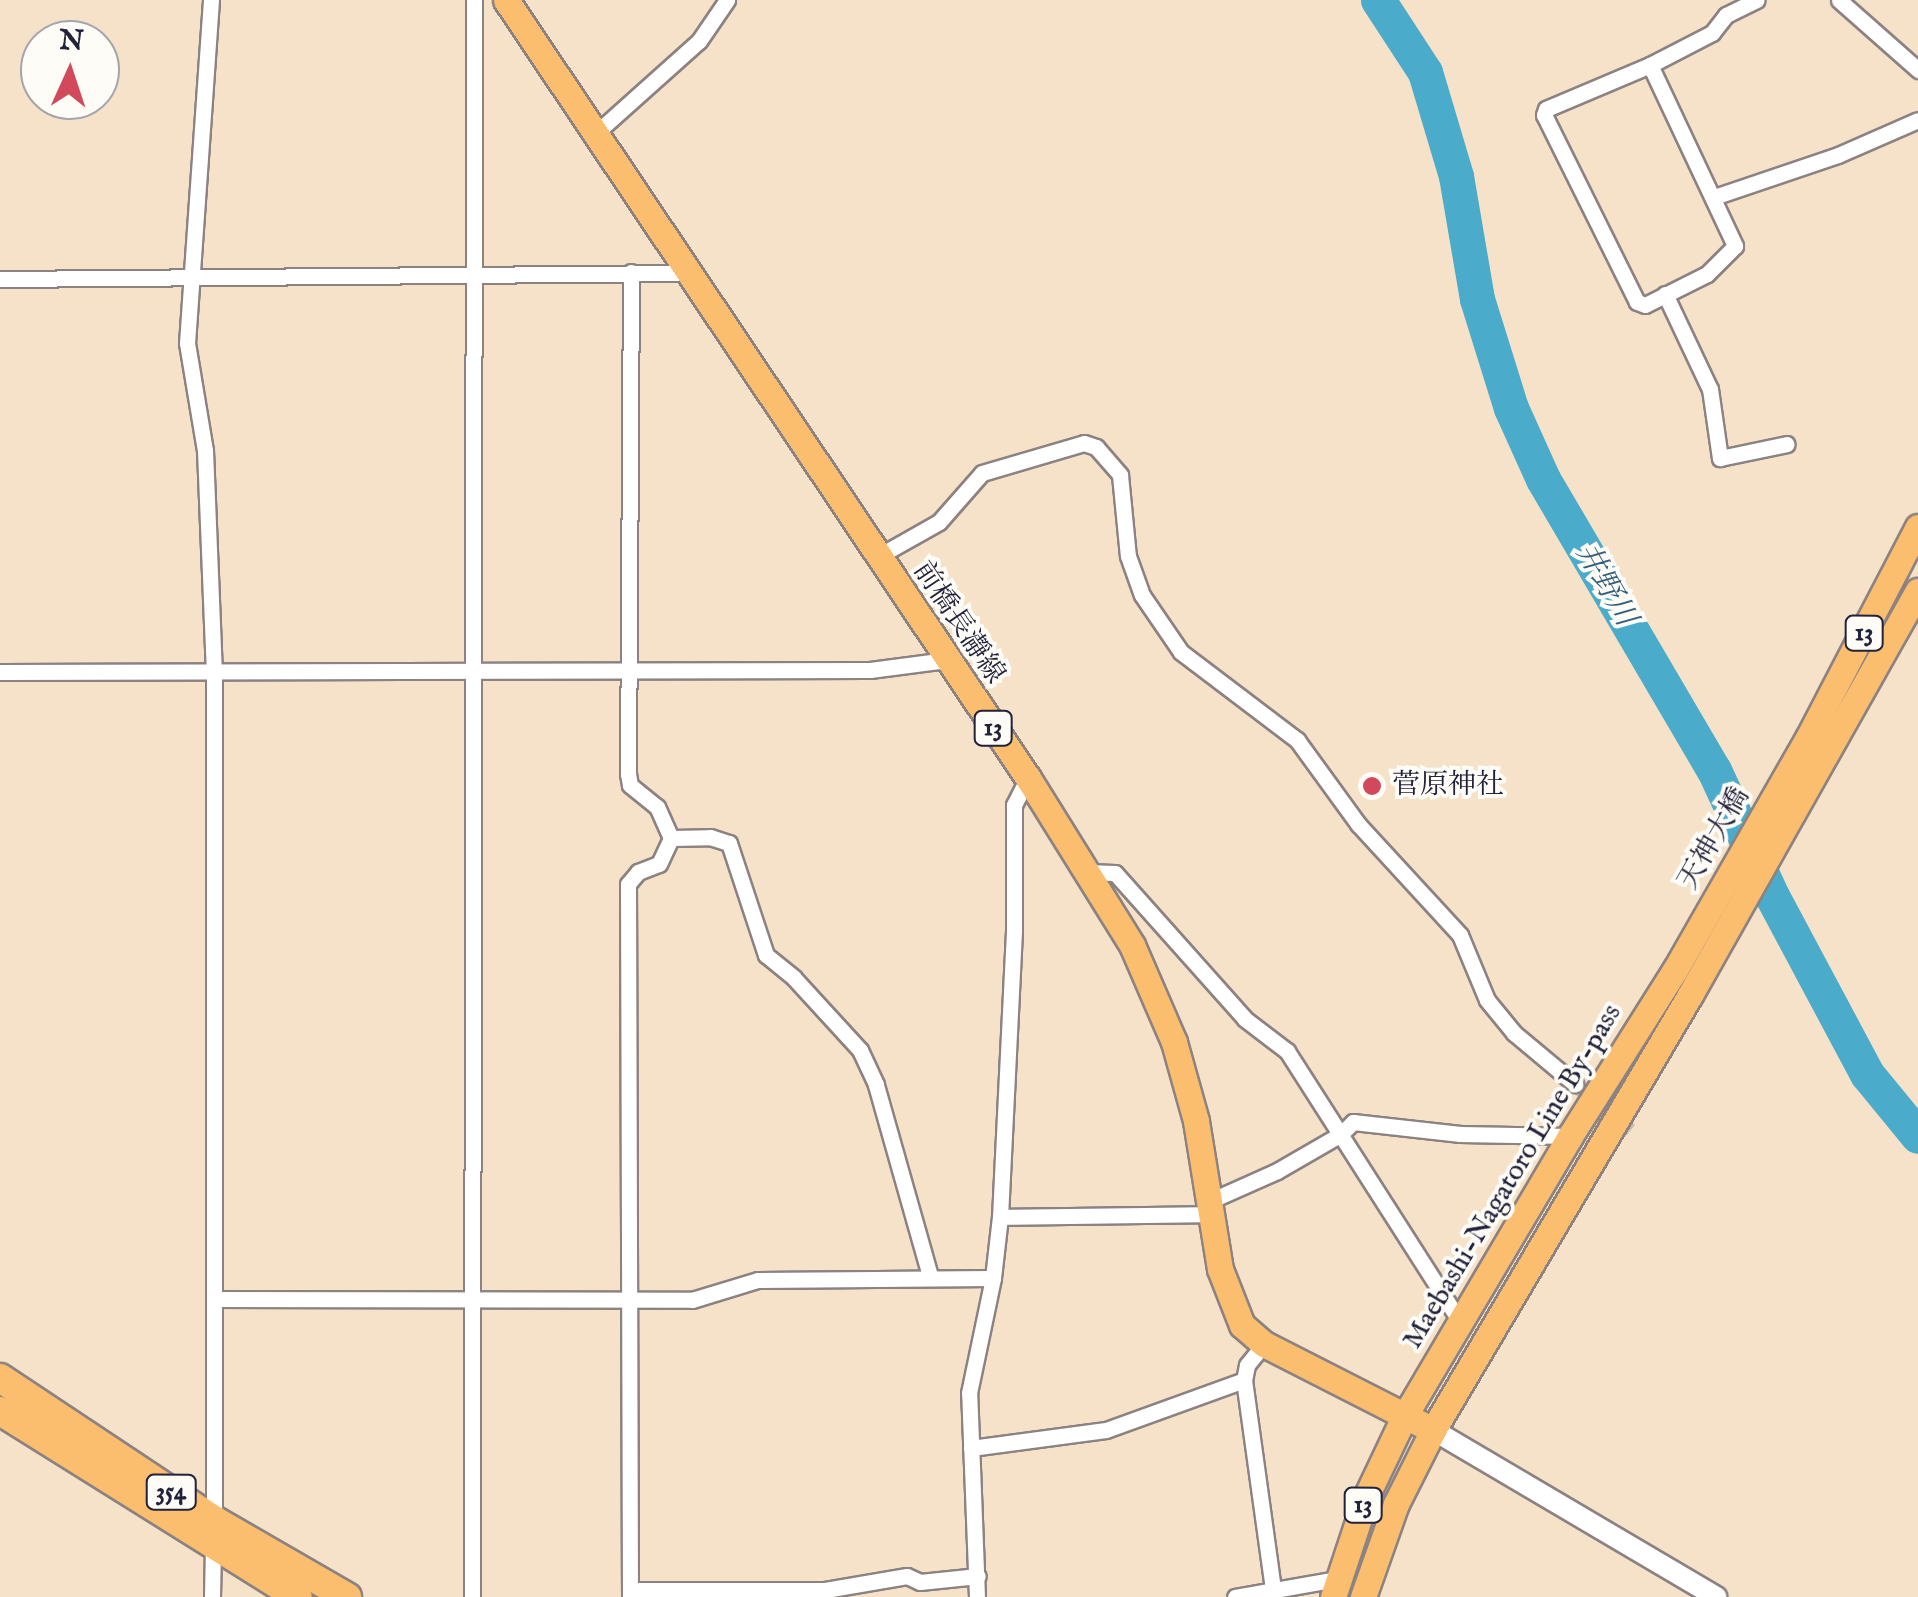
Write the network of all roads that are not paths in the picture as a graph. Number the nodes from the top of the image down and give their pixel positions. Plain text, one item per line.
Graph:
1 (211, 0) edge
2 (474, 0) edge
3 (506, 0) edge
4 (1757, 0) edge
5 (721, 4) edge
6 (1852, 4) edge
7 (1650, 65) junction
8 (1918, 70) edge
9 (1918, 120) edge
10 (596, 133) junction
11 (1714, 197) junction
12 (632, 272) junction
13 (688, 273) junction
14 (473, 275) junction
15 (192, 276) junction
16 (0, 279) edge
17 (1665, 294) junction
18 (1786, 444) dead end
19 (1918, 527) edge
20 (877, 556) junction
21 (1918, 591) edge
22 (946, 660) junction
23 (471, 670) junction
24 (627, 671) junction
25 (0, 672) edge
26 (214, 673) junction
27 (1028, 778) junction
28 (672, 838) junction
29 (1085, 872) junction
30 (1675, 970) joint
31 (1690, 995) joint
32 (1576, 1084) tunnel mouth
33 (1341, 1134) junction
34 (1570, 1136) junction
35 (1213, 1207) junction
36 (1000, 1218) junction
37 (930, 1276) junction
38 (993, 1278) junction
39 (214, 1299) junction
40 (472, 1301) junction
41 (629, 1301) junction
42 (1460, 1320) junction
43 (1264, 1344) junction
44 (0, 1378) edge
45 (1244, 1380) junction
46 (0, 1411) edge
47 (1404, 1416) junction
48 (1433, 1430) junction
49 (971, 1448) junction
50 (214, 1534) junction
51 (1335, 1588) edge
52 (981, 1590) edge
53 (630, 1594) edge
54 (1273, 1594) edge
55 (212, 1597) edge
56 (298, 1597) edge
57 (347, 1597) edge
58 (472, 1597) edge
59 (1235, 1597) edge
60 (1363, 1597) edge
61 (1717, 1597) edge

1 - 15 street
2 - 14 street
3 - 10 main road, 前橋長瀞線 / 13
4 - 7 street
5 - 10 street
6 - 8 street
7 - 11 street
7 - 17 street
9 - 11 street
10 - 13 main road, 前橋長瀞線 / 13
11 - 17 street
12 - 13 street
12 - 14 street
12 - 24 street
13 - 20 main road, 前橋長瀞線 / 13
14 - 15 street
14 - 23 street
15 - 16 street
15 - 26 street
17 - 18 street
19 - 30 main road, 天神大橋 / 13
20 - 22 main road, 前橋長瀞線 / 13
20 - 32 street
21 - 31 main road, 天神大橋 / 13
22 - 24 street
22 - 27 main road, 前橋長瀞線 / 13
23 - 24 street
23 - 26 street
23 - 40 street
24 - 28 street
25 - 26 street
26 - 39 street
27 - 29 main road, 前橋長瀞線 / 13
27 - 36 street
28 - 37 street
28 - 41 street
29 - 33 street
29 - 35 main road, 前橋長瀞線 / 13
30 - 34 main road, Maebashi-Nagatoro Line By-pass / 13
31 - 48 main road, Maebashi-Nagatoro Line By-pass / 13
33 - 34 street
33 - 35 street
33 - 42 street
34 - 42 main road, Maebashi-Nagatoro Line By-pass / 13
35 - 36 street
35 - 43 main road, 前橋長瀞線 / 13
36 - 38 street
37 - 38 street
37 - 41 street
38 - 49 street
39 - 40 street
39 - 50 street
40 - 41 street
40 - 58 street
41 - 53 street
42 - 47 main road, Maebashi-Nagatoro Line By-pass / 13
43 - 45 street
43 - 47 main road, 前橋長瀞線 / 13
44 - 50 highway, 354
45 - 49 street
45 - 54 street
46 - 50 highway, 354
47 - 48 main road, 前橋長瀞線 / 13
47 - 51 main road, 13
48 - 60 main road, 13
48 - 61 street
49 - 52 street
50 - 55 street
50 - 56 highway, 354
50 - 57 highway, 354
51 - 54 street
52 - 53 street
54 - 59 street

